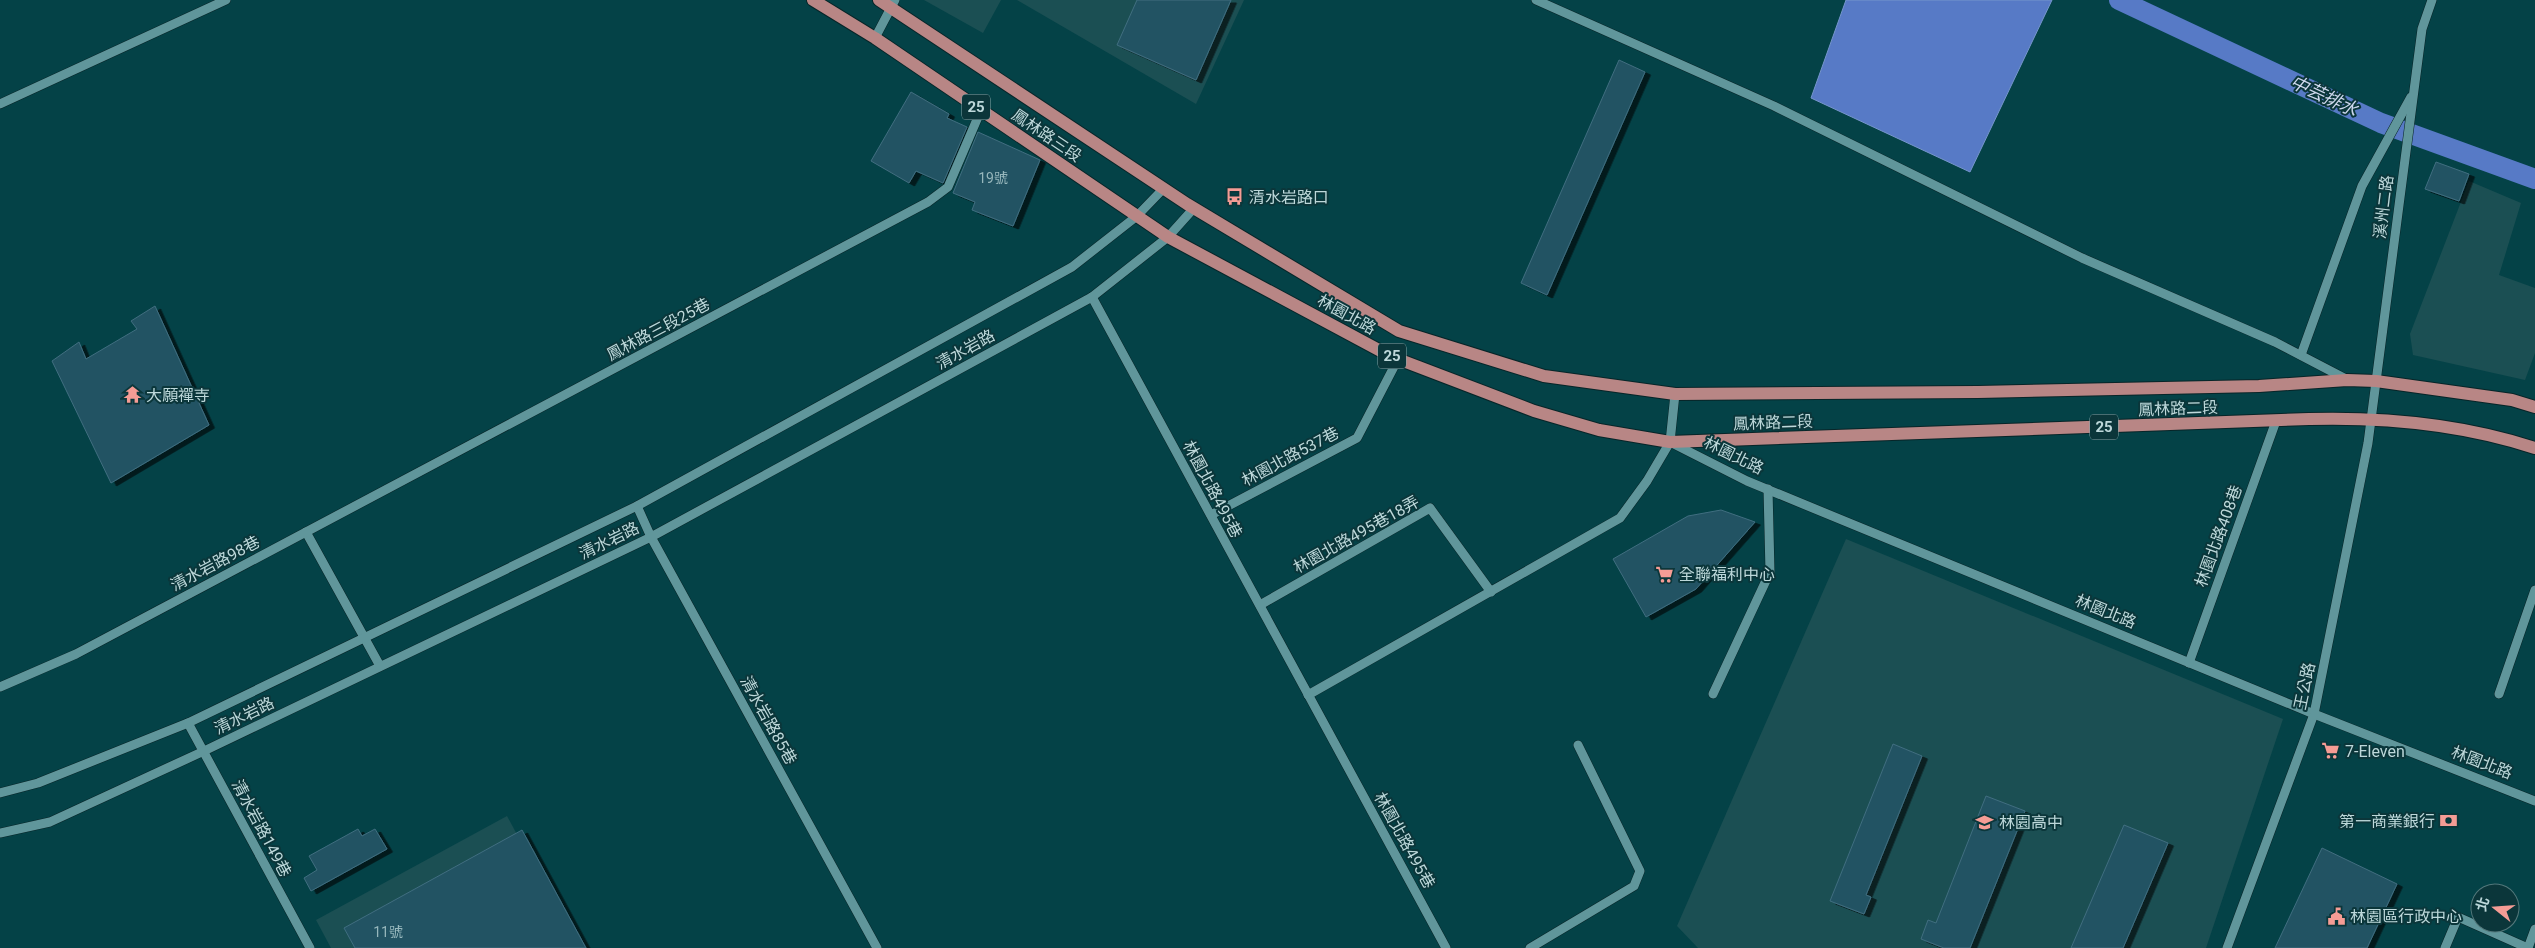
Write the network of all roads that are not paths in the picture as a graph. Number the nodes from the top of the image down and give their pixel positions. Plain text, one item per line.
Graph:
1 (226, 0) edge
2 (813, 0) edge
3 (879, 0) edge
4 (1536, 0) edge
5 (2432, 0) edge
6 (893, 4) edge
7 (875, 38) junction
8 (0, 104) edge
9 (981, 110) junction
10 (2407, 112) junction
11 (1164, 188) junction
12 (1194, 208) junction
13 (1137, 216) junction
14 (1168, 237) junction
15 (1092, 297) junction
16 (2300, 355) junction
17 (1398, 359) junction
18 (2347, 380) junction
19 (2376, 381) junction
20 (1675, 394) junction
21 (2535, 408) edge
22 (2371, 419) junction
23 (2276, 420) junction
24 (1670, 442) junction
25 (2535, 448) edge
26 (1768, 490) junction
27 (637, 506) junction
28 (1211, 515) junction
29 (306, 532) junction
30 (651, 536) junction
31 (2535, 590) edge
32 (1491, 592) junction
33 (1260, 605) junction
34 (365, 637) junction
35 (2189, 663) junction
36 (380, 666) junction
37 (0, 687) edge
38 (1712, 694) dead end
39 (2499, 694) dead end
40 (1308, 695) junction
41 (2314, 714) junction
42 (188, 723) junction
43 (1578, 745) dead end
44 (204, 751) junction
45 (0, 793) edge
46 (2535, 801) edge
47 (0, 833) edge
48 (2535, 929) edge
49 (310, 948) edge
50 (877, 948) edge
51 (1446, 948) edge
52 (1530, 948) edge
53 (2227, 948) edge
54 (2445, 948) edge
55 (2528, 948) edge

1 - 8 street
2 - 7 main road, 鳳林路三段 / 25
3 - 6 main road, 鳳林路三段 / 25
4 - 16 street
5 - 10 street, 溪州二路
6 - 7 street
6 - 11 main road, 鳳林路三段 / 25
7 - 9 main road, 鳳林路三段 / 25
9 - 13 main road, 鳳林路三段 / 25
9 - 29 street, 鳳林路三段25巷
10 - 16 street
10 - 19 street, 溪州二路
11 - 12 main road, 鳳林路三段 / 25
11 - 13 street, 清水岩路
12 - 14 street, 清水岩路
12 - 20 main road, 林園北路 / 25
13 - 14 main road, 林園北路 / 25
13 - 27 street, 清水岩路
14 - 15 street, 清水岩路
14 - 17 main road, 林園北路 / 25
15 - 28 street, 林園北路495巷
15 - 30 street, 清水岩路
16 - 18 street
17 - 24 main road, 林園北路 / 25
17 - 28 street, 林園北路537巷
18 - 19 main road, 鳳林路二段 / 25
18 - 20 main road, 鳳林路二段 / 25
19 - 21 main road, 鳳林路二段 / 25
19 - 22 street, 溪州二路
20 - 24 street
22 - 23 main road, 鳳林路二段 / 25
22 - 25 main road, 鳳林路二段 / 25
22 - 41 street, 王公路
23 - 24 main road, 鳳林路二段 / 25
23 - 35 street, 林園北路408巷
24 - 26 street, 林園北路
24 - 32 street
26 - 35 street, 林園北路
26 - 38 street
27 - 30 street, 清水岩路85巷
27 - 34 street, 清水岩路
28 - 33 street, 林園北路495巷
29 - 34 street
29 - 37 street, 清水岩路98巷
30 - 36 street, 清水岩路
30 - 50 street, 清水岩路85巷
31 - 39 street
32 - 33 street, 林園北路495巷18弄
32 - 40 street
33 - 40 street, 林園北路495巷
34 - 36 street
34 - 42 street, 清水岩路
35 - 41 street, 林園北路
36 - 44 street, 清水岩路
40 - 51 street, 林園北路495巷
41 - 46 street, 林園北路
41 - 53 street, 王公路
42 - 44 street, 清水岩路149巷
42 - 45 street, 清水岩路
43 - 52 street
44 - 47 street, 清水岩路
44 - 49 street, 清水岩路149巷
48 - 55 street
54 - 55 street

